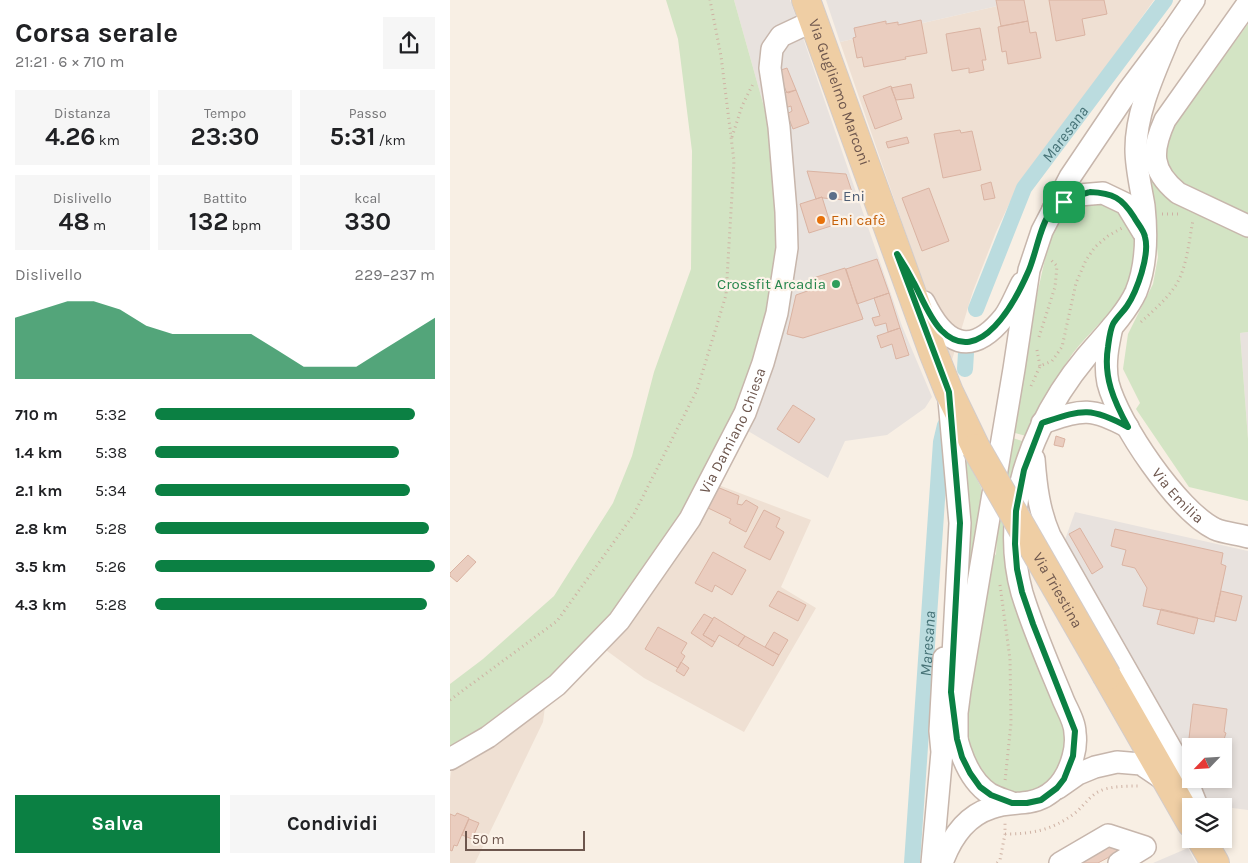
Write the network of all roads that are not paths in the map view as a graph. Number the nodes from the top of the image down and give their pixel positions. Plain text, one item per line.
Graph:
1 (1194, 0) edge
2 (1248, 3) edge
3 (810, 10) edge
4 (1170, 34) junction
5 (1053, 209) junction
6 (1248, 226) edge
7 (1145, 237) junction
8 (897, 254) junction
9 (1029, 270) junction
10 (1113, 324) junction
11 (933, 352) joint
12 (949, 392) junction
13 (1042, 423) junction
14 (1128, 427) junction
15 (1034, 446) junction
16 (956, 473) junction
17 (1248, 537) edge
18 (952, 731) junction
19 (450, 760) edge
20 (1158, 783) junction
21 (1057, 788) junction
22 (1194, 798) edge
23 (1008, 811) junction
24 (1182, 812) edge
25 (1206, 848) edge
26 (1214, 848) edge
27 (932, 863) edge
28 (942, 863) edge
29 (1060, 863) edge
30 (1119, 863) edge
31 (1215, 863) edge
32 (1220, 863) edge

1 - 4 street
2 - 6 street
3 - 8 main road, Via Guglielmo Marconi
3 - 19 street, Via Damiano Chiesa
4 - 5 street
4 - 7 street
5 - 7 street
5 - 9 street
7 - 10 street
8 - 9 street
8 - 11 main road, Via Guglielmo Marconi
9 - 18 street
10 - 13 street
10 - 14 street, Via Emilia
11 - 12 main road, Via Triestina
12 - 16 street
12 - 20 main road, Via Triestina, bridge
13 - 14 street
13 - 15 street
14 - 17 street, Via Emilia
15 - 21 street
15 - 22 street
16 - 18 street
16 - 18 street
18 - 23 street
18 - 27 street
20 - 21 street
20 - 24 main road, Via Triestina
21 - 23 street
23 - 28 street
25 - 31 main road
26 - 32 street
29 - 30 street

